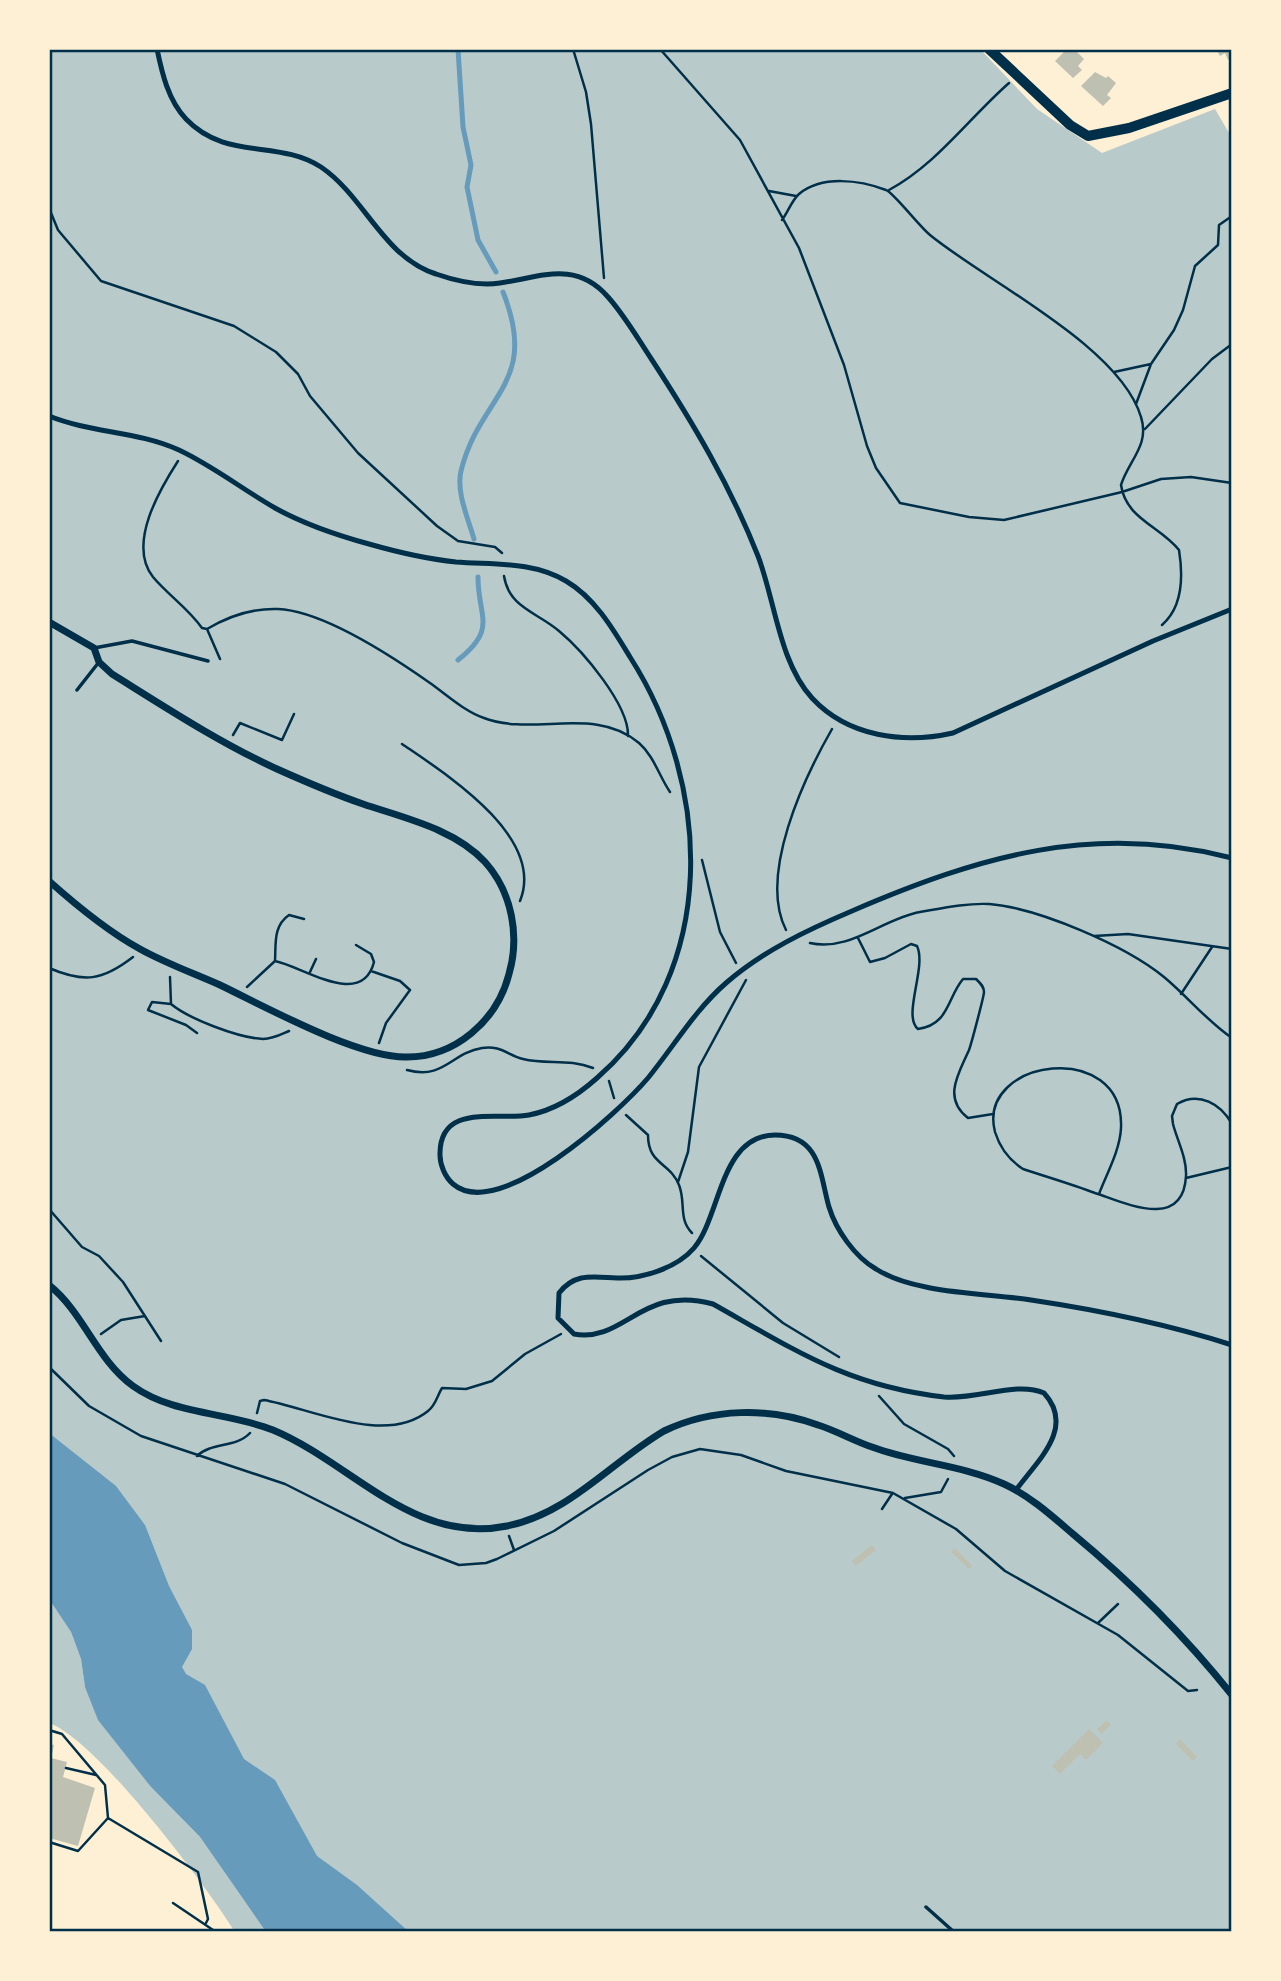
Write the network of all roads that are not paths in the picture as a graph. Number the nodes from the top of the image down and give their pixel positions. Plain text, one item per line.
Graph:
1 (157, 49) edge
2 (989, 49) edge
3 (1232, 93) edge
4 (49, 416) edge
5 (1232, 609) edge
6 (49, 622) edge
7 (94, 648) junction
8 (208, 661) dead end
9 (99, 662) junction
10 (77, 690) dead end
11 (1232, 859) edge
12 (49, 881) edge
13 (49, 1285) edge
14 (1232, 1345) edge
15 (1016, 1490) junction
16 (1232, 1695) edge
17 (926, 1908) dead end
18 (954, 1932) edge

1 - 5 street
2 - 3 main road
4 - 11 street
6 - 7 street
7 - 8 lane
7 - 9 street
9 - 10 lane
9 - 12 street
13 - 15 street
14 - 15 street
15 - 16 street
17 - 18 lane

